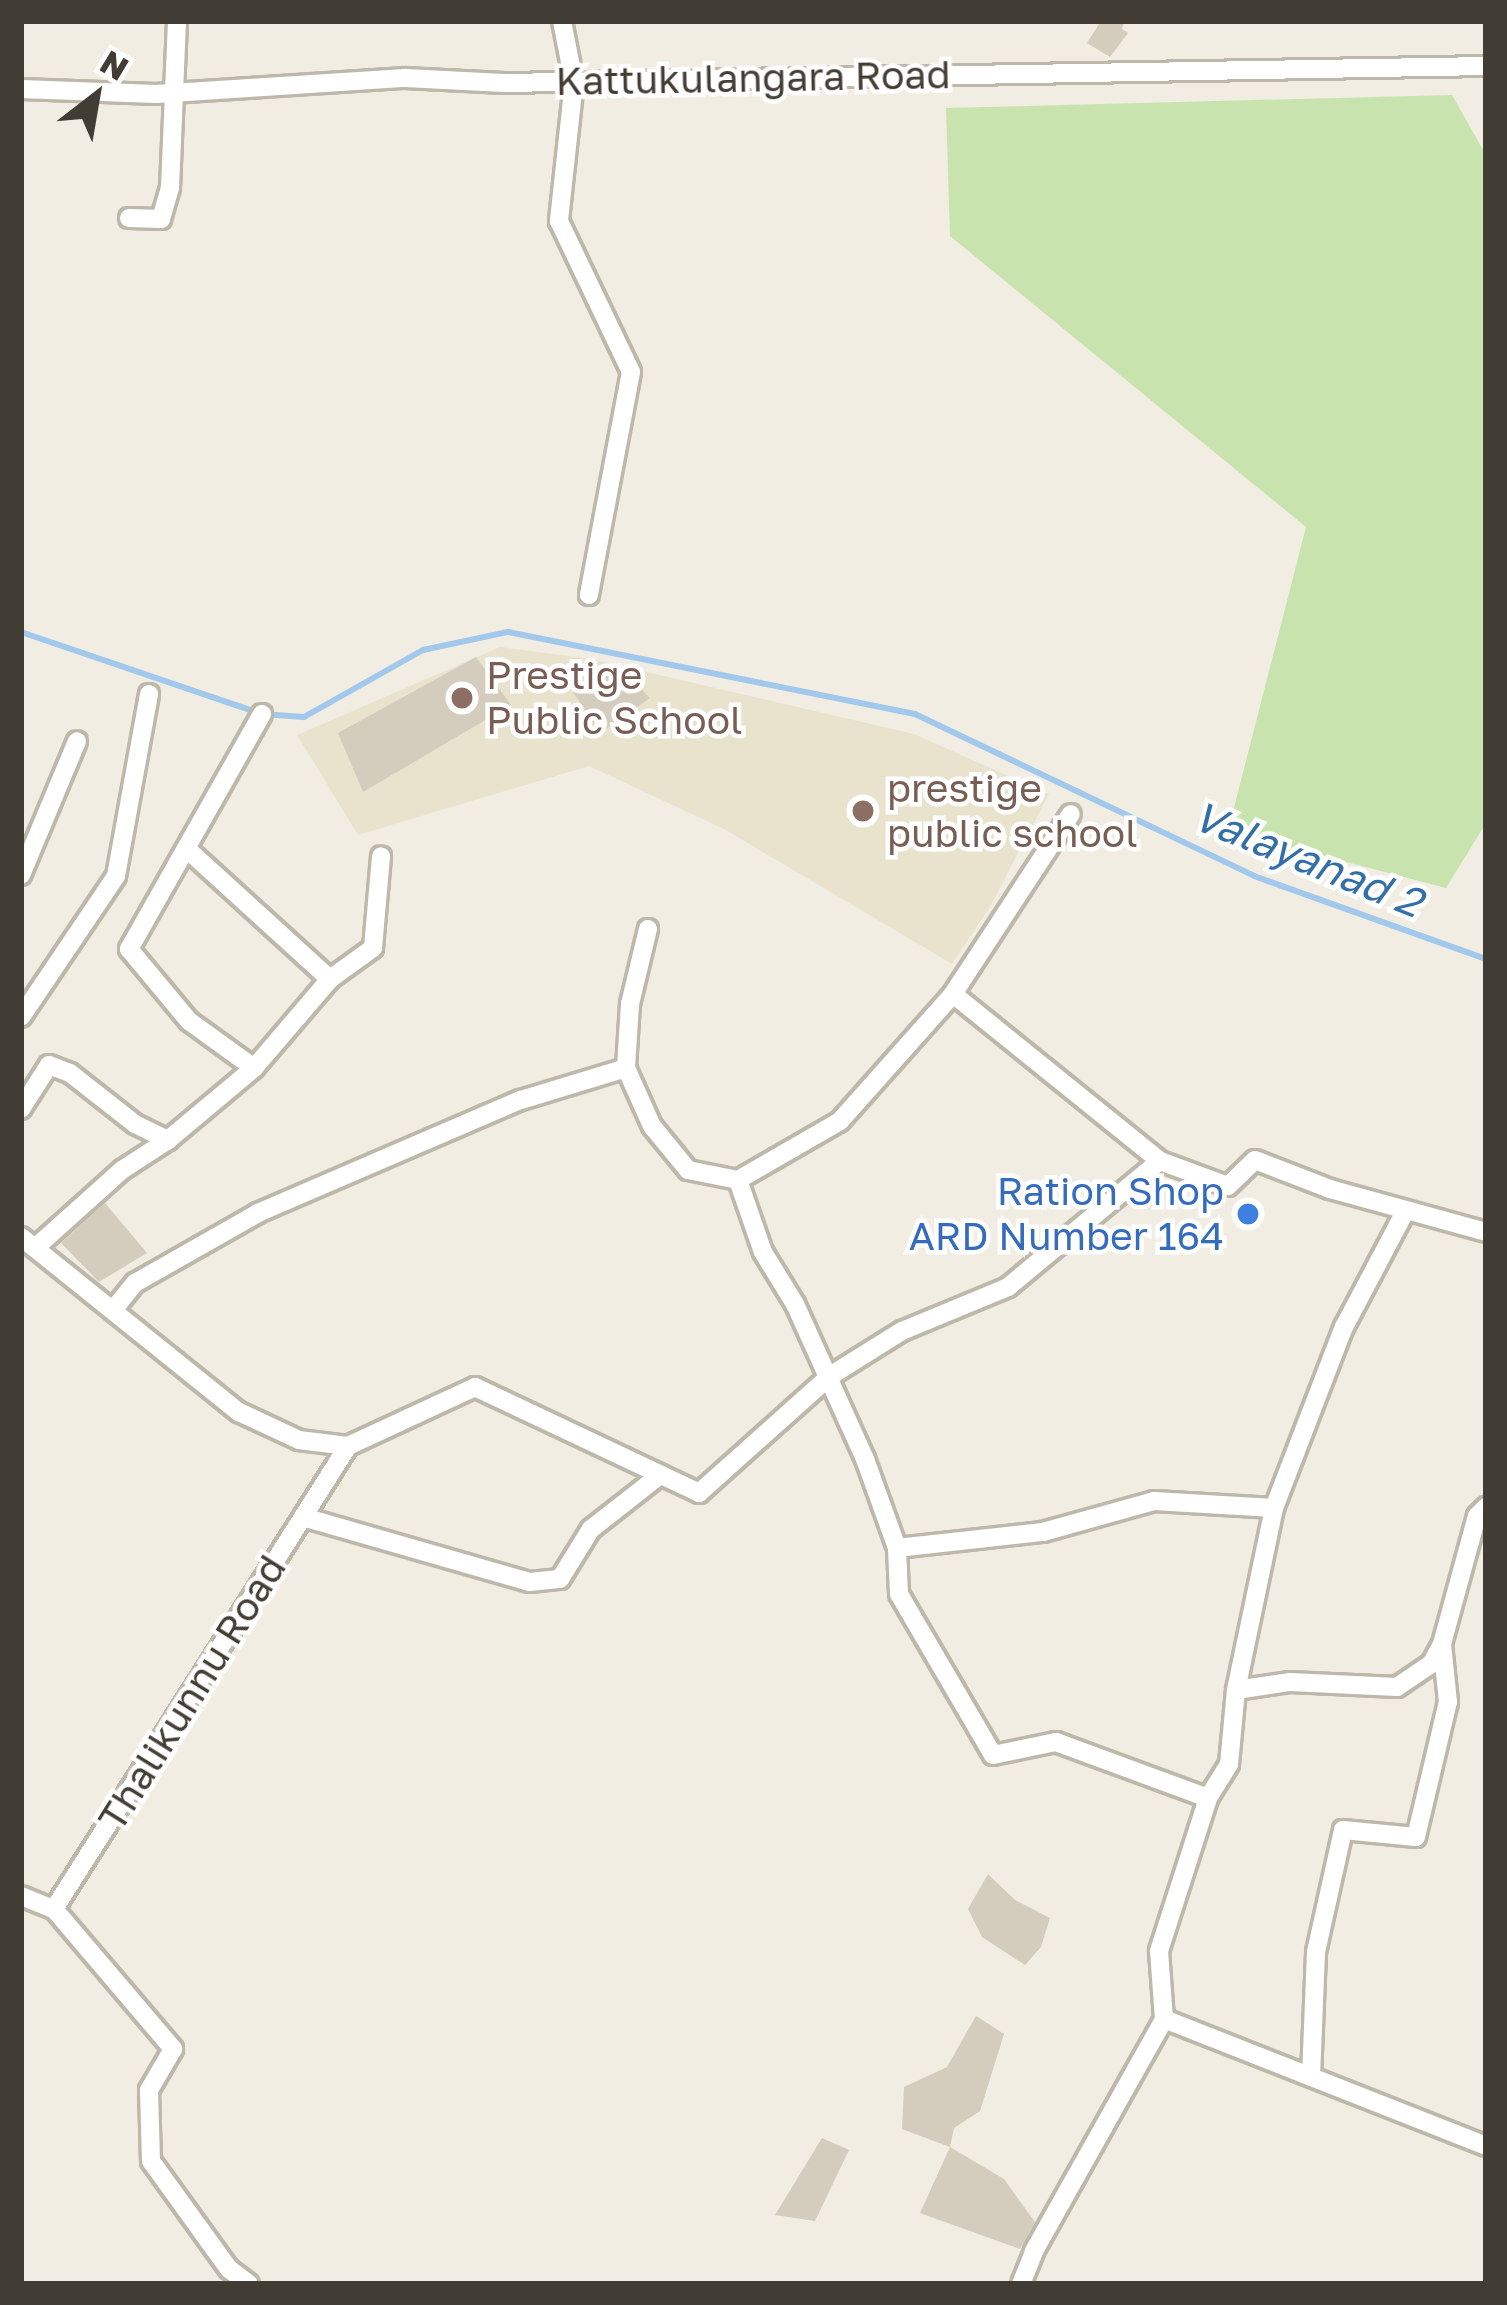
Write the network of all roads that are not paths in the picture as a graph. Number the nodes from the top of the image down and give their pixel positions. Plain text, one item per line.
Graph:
1 (177, 21) edge
2 (562, 21) edge
3 (1486, 66) edge
4 (574, 82) junction
5 (21, 89) edge
6 (175, 93) junction
7 (129, 218) dead end
8 (589, 595) dead end
9 (149, 694) dead end
10 (262, 714) dead end
11 (77, 741) dead end
12 (1071, 814) dead end
13 (188, 850) junction
14 (381, 856) dead end
15 (21, 875) edge
16 (648, 929) dead end
17 (330, 980) junction
18 (953, 994) junction
19 (21, 1017) edge
20 (254, 1068) junction
21 (626, 1068) junction
22 (21, 1109) edge
23 (169, 1140) junction
24 (1160, 1161) junction
25 (738, 1180) junction
26 (1406, 1210) junction
27 (1486, 1232) edge
28 (28, 1242) edge
29 (112, 1310) junction
30 (830, 1376) junction
31 (348, 1446) junction
32 (660, 1475) junction
33 (1486, 1507) edge
34 (1274, 1508) junction
35 (303, 1517) junction
36 (897, 1547) junction
37 (1442, 1644) junction
38 (1236, 1690) junction
39 (1208, 1798) junction
40 (21, 1896) edge
41 (54, 1910) junction
42 (1164, 2019) junction
43 (1312, 2077) junction
44 (1486, 2146) edge
45 (249, 2284) edge
46 (1021, 2284) edge

1 - 6 street
2 - 4 street
3 - 4 street, Kattukulangara Road
4 - 6 street, Kattukulangara Road
4 - 8 street
5 - 6 street, Kattukulangara Road
6 - 7 street
9 - 19 street
10 - 13 street
11 - 15 street
12 - 18 street
13 - 17 street
13 - 20 street
14 - 17 street
16 - 21 street
17 - 20 street
18 - 24 street
18 - 25 street
20 - 23 street
21 - 25 street
21 - 29 street
22 - 23 street
23 - 28 street
24 - 26 street
24 - 30 street
25 - 30 street
26 - 27 street
26 - 34 street
28 - 29 street
29 - 31 street
30 - 32 street
30 - 36 street
31 - 32 street
31 - 35 street, Thalikunnu Road
32 - 35 street
33 - 37 street
34 - 36 street
34 - 38 street
35 - 41 street, Thalikunnu Road
36 - 39 street
37 - 38 street
37 - 43 street
38 - 39 street
39 - 42 street
40 - 41 street
41 - 45 street
42 - 43 street
42 - 46 street
43 - 44 street

